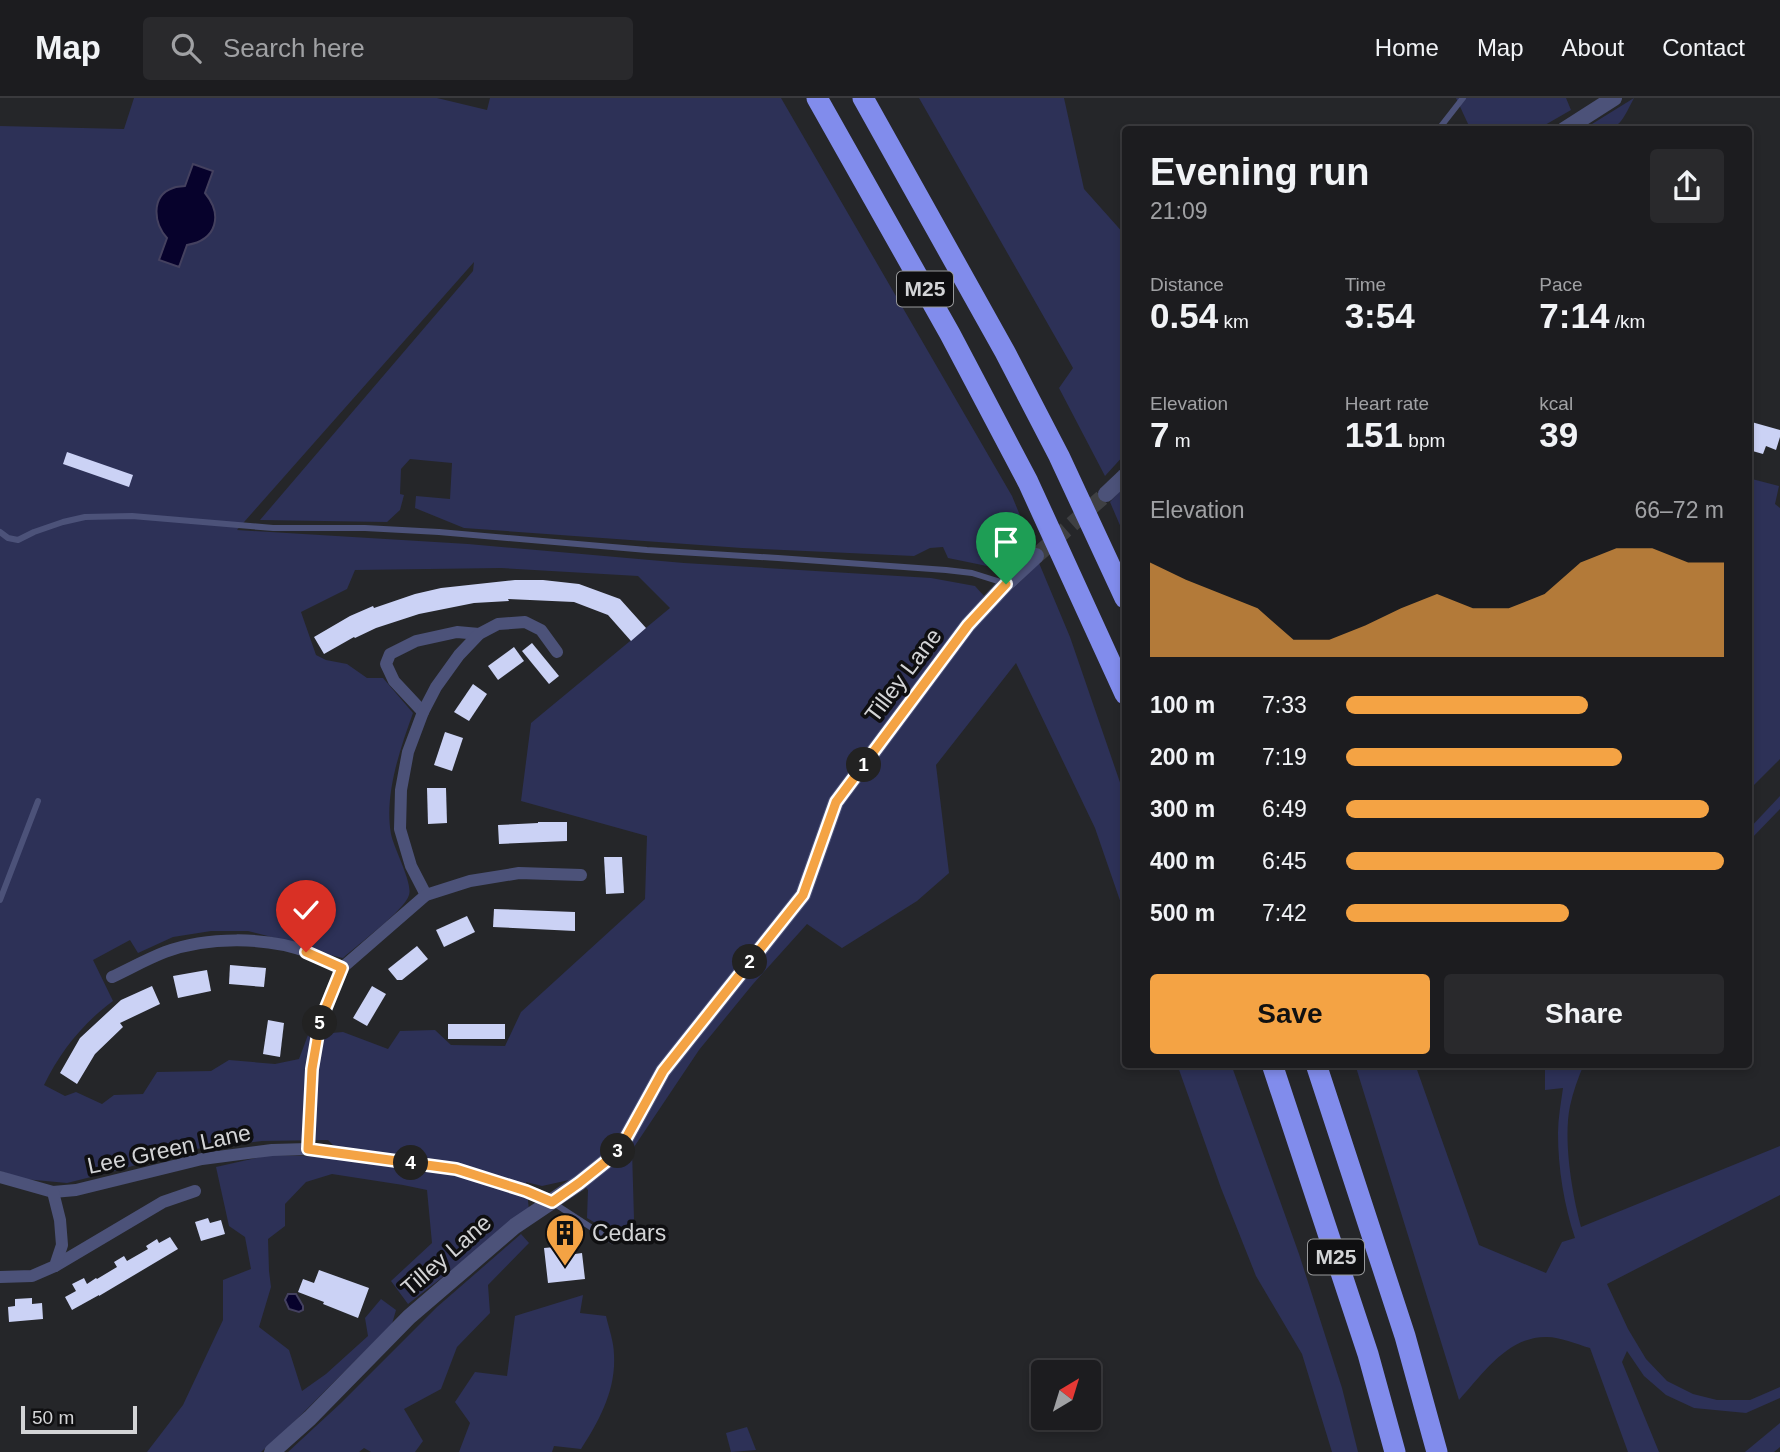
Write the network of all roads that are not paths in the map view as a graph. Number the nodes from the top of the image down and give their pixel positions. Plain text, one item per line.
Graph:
1 (817, 98) edge
2 (863, 98) edge
3 (1463, 98) edge
4 (1614, 98) edge
5 (1441, 126) edge
6 (1570, 126) edge
7 (1122, 478) edge
8 (1106, 494) tunnel mouth
9 (0, 532) edge
10 (1036, 556) tunnel mouth
11 (1006, 584) junction
12 (1122, 592) edge
13 (479, 634) junction
14 (557, 652) dead end
15 (1122, 687) edge
16 (422, 712) junction
17 (38, 801) dead end
18 (581, 875) dead end
19 (426, 895) junction
20 (0, 900) edge
21 (342, 968) junction
22 (111, 977) dead end
23 (1273, 1068) edge
24 (1317, 1068) edge
25 (308, 1149) junction
26 (0, 1177) edge
27 (195, 1191) dead end
28 (53, 1192) junction
29 (552, 1202) junction
30 (612, 1241) dead end
31 (55, 1266) junction
32 (0, 1277) edge
33 (272, 1452) edge
34 (1395, 1452) edge
35 (1437, 1452) edge

1 - 15 highway, M25
2 - 12 highway, M25
3 - 5 lane
4 - 6 street
7 - 8 street
9 - 11 lane
10 - 11 street, Tilley Lane
11 - 29 street, Tilley Lane
13 - 14 street
13 - 16 street
13 - 16 street
16 - 19 street
17 - 20 lane
18 - 19 street
19 - 21 street
21 - 22 street
21 - 25 street
23 - 34 highway, M25
24 - 35 highway, M25
25 - 28 street, Lee Green Lane
25 - 29 street, Lee Green Lane
26 - 28 street, Lee Green Lane
27 - 31 street
28 - 31 street
29 - 30 lane
29 - 33 street, Tilley Lane
31 - 32 street

